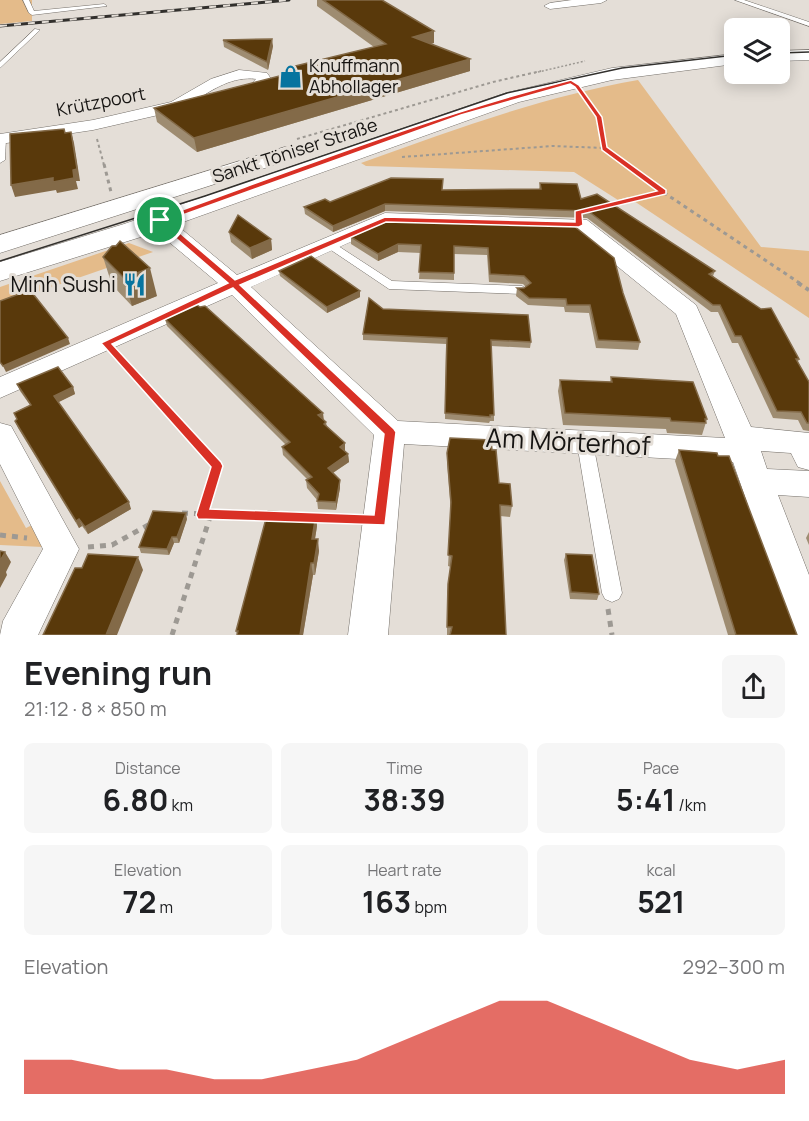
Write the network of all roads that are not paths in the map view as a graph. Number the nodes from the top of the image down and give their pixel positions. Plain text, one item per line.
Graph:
1 (27, 0) edge
2 (39, 0) edge
3 (601, 0) edge
4 (738, 0) edge
5 (104, 6) dead end
6 (550, 6) dead end
7 (43, 8) dead end
8 (809, 24) edge
9 (37, 30) dead end
10 (809, 47) edge
11 (790, 48) edge
12 (724, 51) edge
13 (809, 55) edge
14 (790, 56) edge
15 (724, 60) edge
16 (0, 66) edge
17 (174, 106) junction
18 (1, 139) edge
19 (0, 160) edge
20 (127, 204) junction
21 (160, 220) junction
22 (0, 244) edge
23 (329, 244) junction
24 (0, 272) edge
25 (234, 284) junction
26 (522, 290) edge
27 (0, 388) edge
28 (390, 432) junction
29 (0, 434) edge
30 (585, 443) junction
31 (747, 457) junction
32 (809, 458) edge
33 (809, 484) edge
34 (612, 593) dead end
35 (809, 626) edge
36 (17, 635) edge
37 (368, 635) edge

1 - 5 lane
2 - 7 lane
3 - 6 street
4 - 8 lane
9 - 16 lane
10 - 11 main road
12 - 20 main road, Sankt Töniser Straße
13 - 14 main road
15 - 21 main road, Sankt Töniser Straße
17 - 17 street, Krützpoort
17 - 18 street, Krützpoort
18 - 19 lane
20 - 21 street
20 - 22 main road, Sankt Töniser Straße
21 - 24 main road, Sankt Töniser Straße
21 - 25 street
23 - 25 street
23 - 26 lane
23 - 31 street
25 - 27 street
25 - 28 street
28 - 30 street, Am Mörterhof
28 - 37 street
29 - 36 street
30 - 31 street, Am Mörterhof
30 - 34 lane
31 - 32 street, Am Mörterhof
31 - 33 street, Am Mörterhof
31 - 35 street

